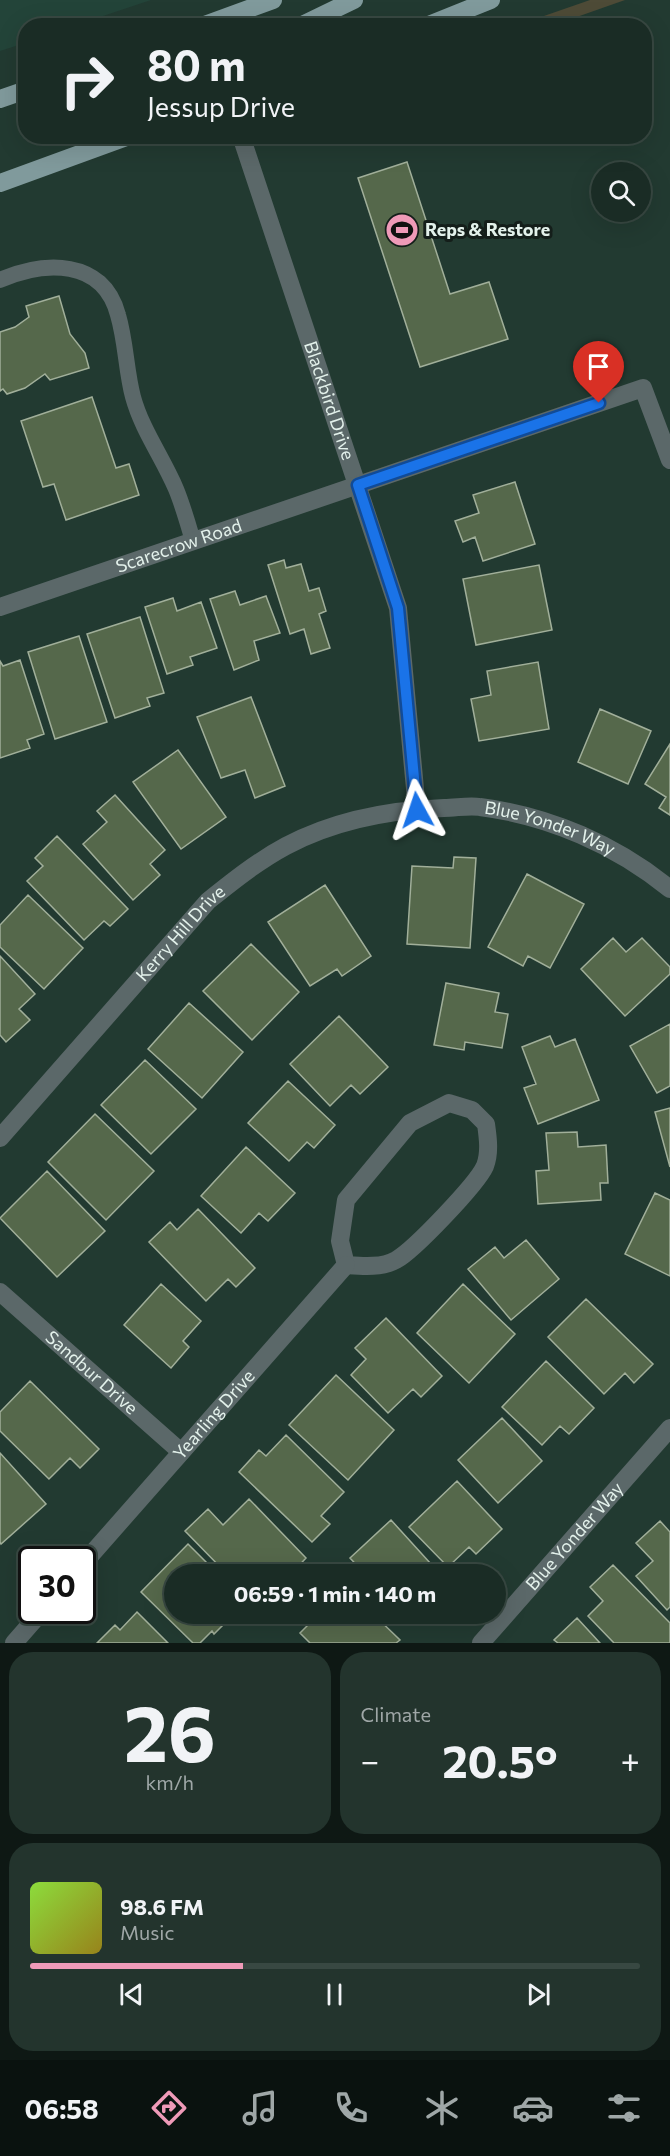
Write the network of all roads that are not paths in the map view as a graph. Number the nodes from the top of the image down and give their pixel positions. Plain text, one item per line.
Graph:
1 (273, 0) edge
2 (354, 0) edge
3 (491, 0) edge
4 (224, 18) edge
5 (317, 18) edge
6 (446, 18) edge
7 (18, 93) edge
8 (0, 99) edge
9 (107, 144) edge
10 (244, 144) edge
11 (0, 183) edge
12 (0, 280) edge
13 (670, 460) edge
14 (358, 485) junction
15 (193, 541) junction
16 (0, 607) edge
17 (417, 810) junction
18 (670, 889) edge
19 (0, 1138) edge
20 (346, 1265) junction
21 (0, 1292) edge
22 (670, 1428) edge
23 (181, 1452) junction
24 (96, 1549) edge
25 (31, 1624) edge
26 (14, 1643) edge
27 (481, 1643) edge

1 - 4 main road
2 - 5 main road
3 - 6 main road
7 - 8 main road
9 - 11 main road
10 - 14 street, Blackbird Drive
12 - 15 lane
13 - 14 street, Scarecrow Road
14 - 15 street, Scarecrow Road
14 - 17 street, Blackbird Drive
15 - 16 street, Scarecrow Road
17 - 18 street, Blue Yonder Way
17 - 19 street, Kerry Hill Drive
20 - 20 street
20 - 23 street, Yearling Drive
21 - 23 street, Sandbur Drive
22 - 27 street, Blue Yonder Way
23 - 24 street, Yearling Drive
25 - 26 street

